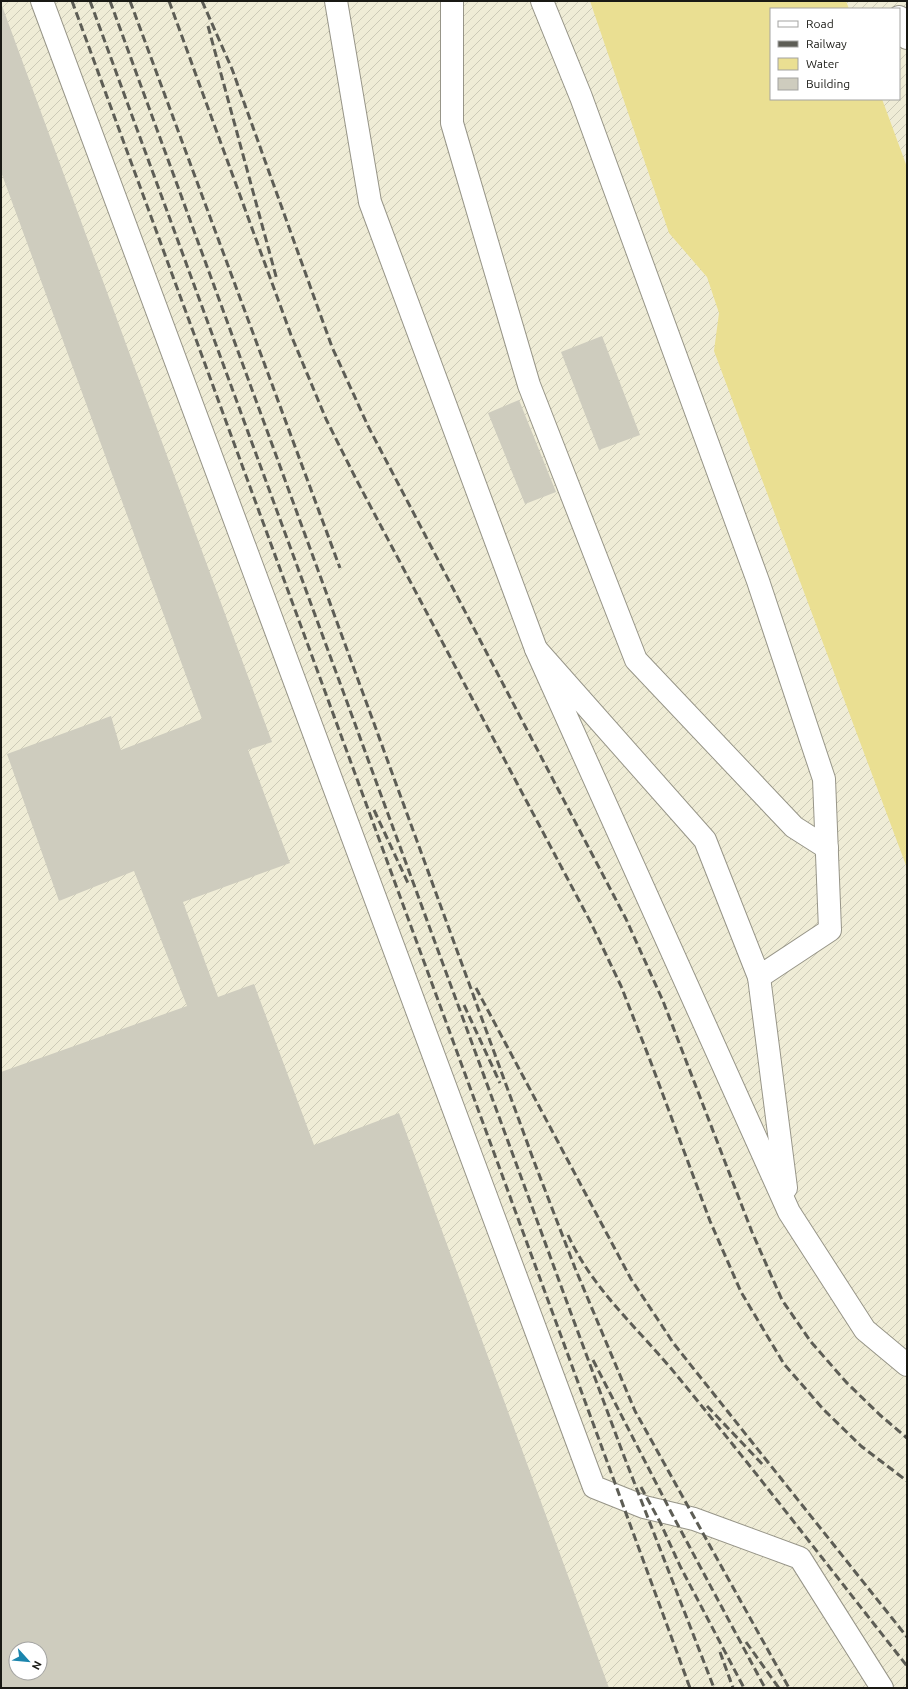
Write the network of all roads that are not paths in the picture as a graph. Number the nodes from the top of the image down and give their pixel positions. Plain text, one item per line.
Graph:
1 (42, 1) edge
2 (336, 1) edge
3 (452, 1) edge
4 (542, 1) edge
5 (900, 20) edge
6 (907, 38) edge
7 (536, 649) junction
8 (827, 848) junction
9 (759, 977) junction
10 (789, 1212) junction
11 (907, 1365) edge
12 (882, 1688) edge

1 - 12 lane
2 - 7 lane
3 - 8 lane
4 - 8 lane
5 - 6 lane
7 - 9 lane
7 - 10 lane
8 - 9 lane
9 - 10 lane
10 - 11 lane

